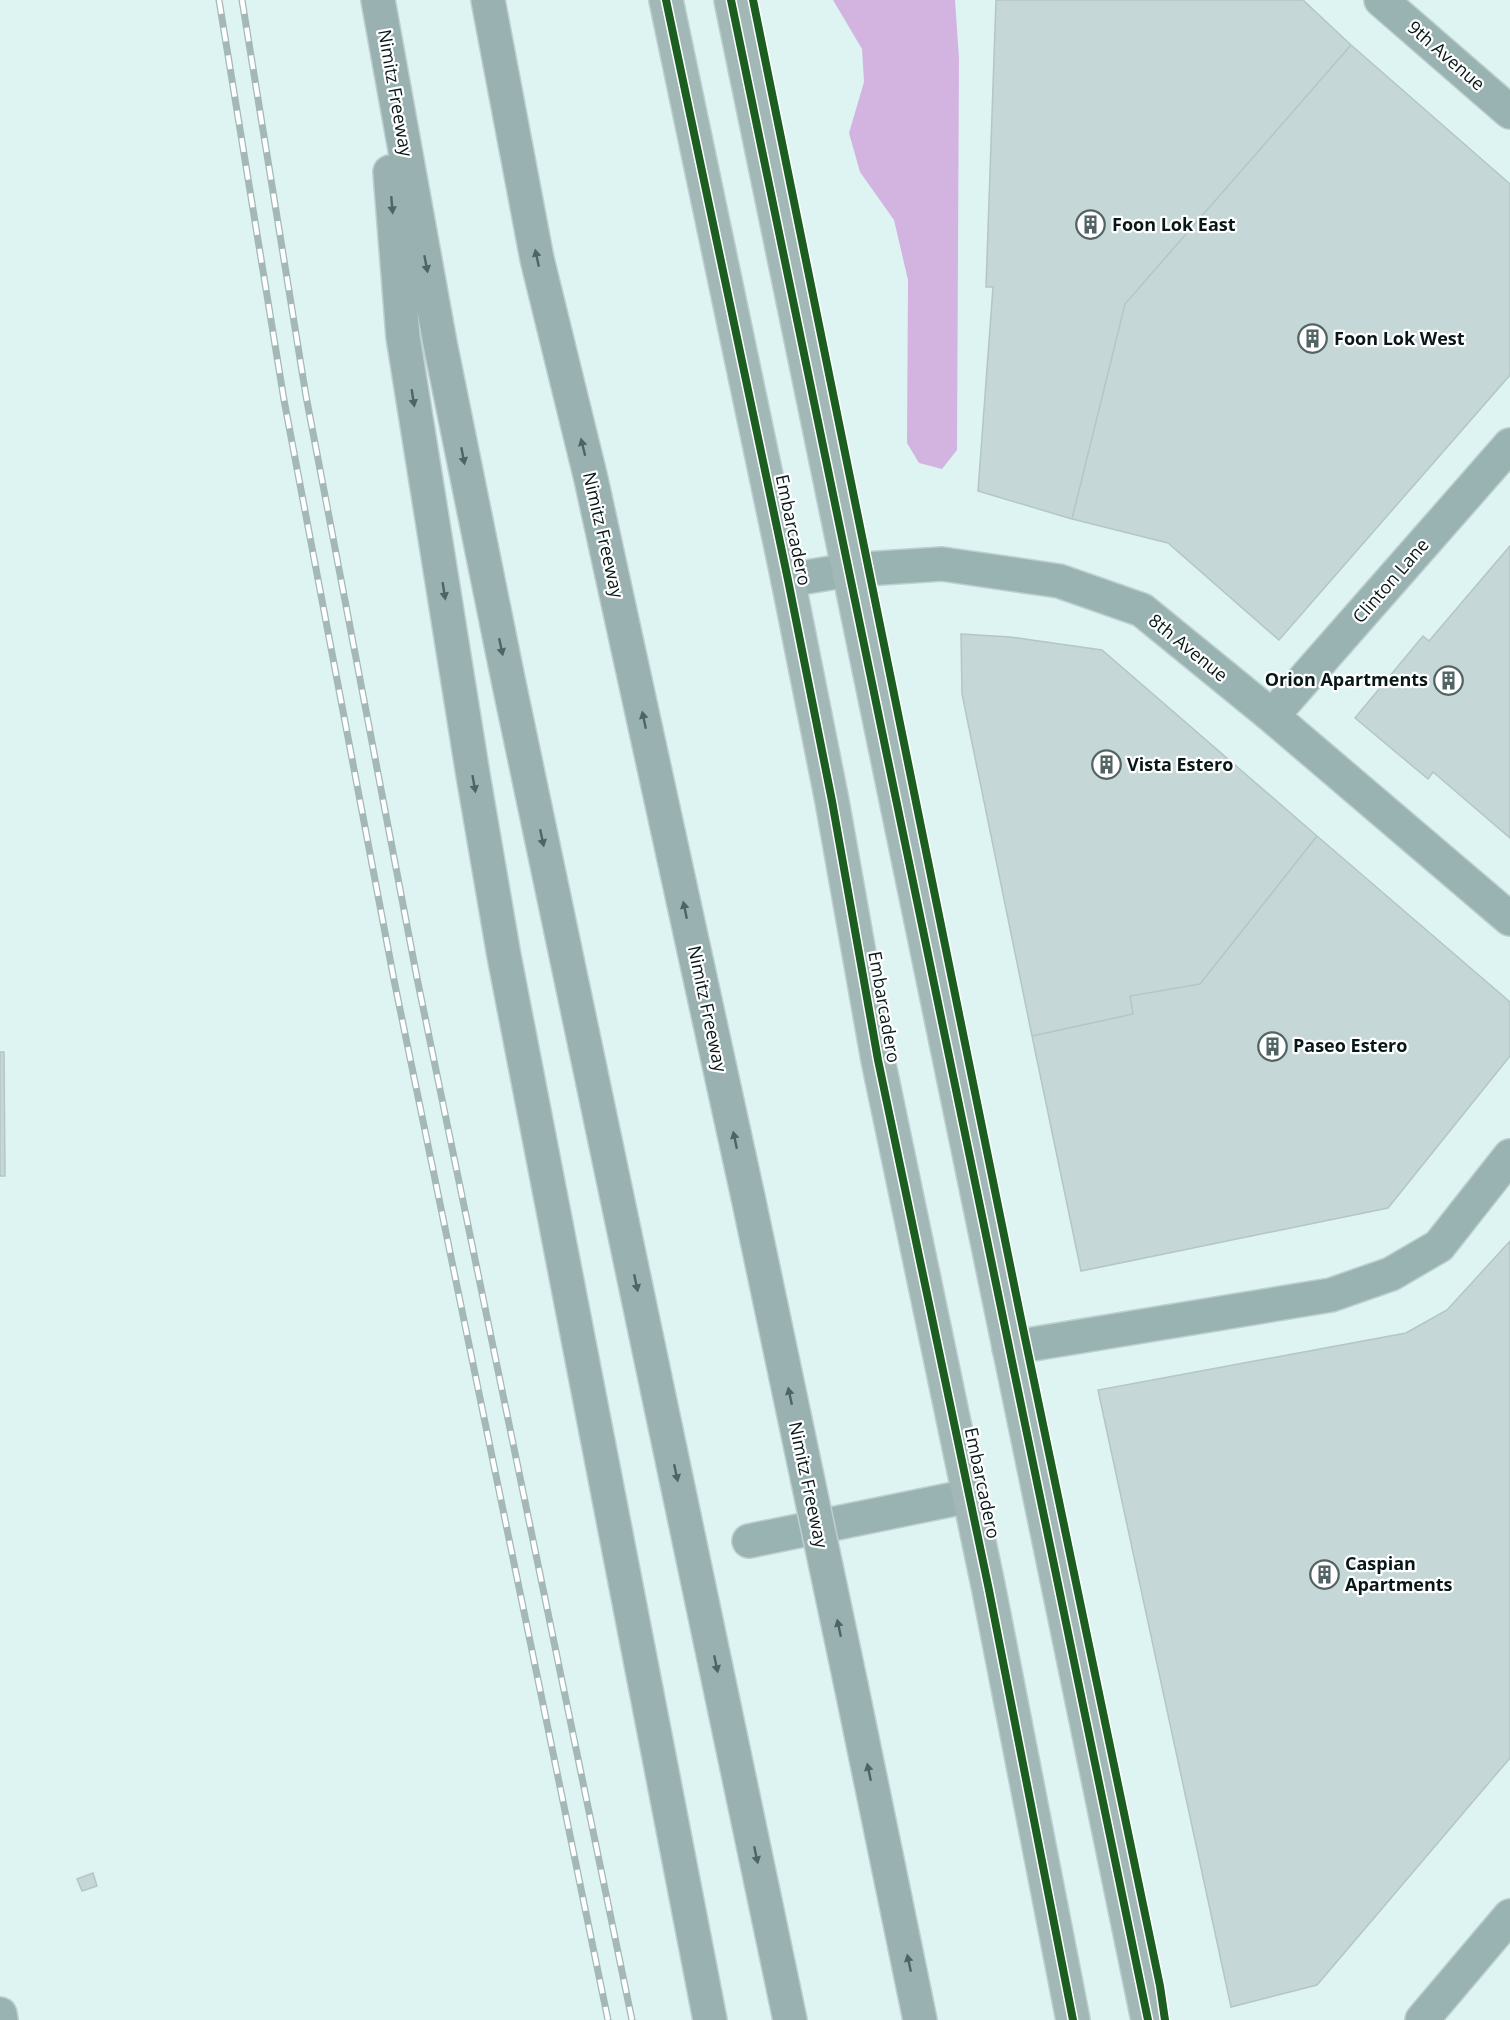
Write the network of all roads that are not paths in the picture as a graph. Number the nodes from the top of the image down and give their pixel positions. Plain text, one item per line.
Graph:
1 (373, 0) edge
2 (378, 0) edge
3 (488, 0) edge
4 (666, 0) edge
5 (731, 0) edge
6 (1381, 0) edge
7 (1510, 112) edge
8 (1510, 445) edge
9 (849, 570) junction
10 (788, 580) junction
11 (1272, 716) junction
12 (1510, 919) edge
13 (1510, 1156) edge
14 (1009, 1348) junction
15 (969, 1496) junction
16 (749, 1541) dead end
17 (1510, 1916) edge
18 (0, 2014) edge
19 (1, 2020) edge
20 (710, 2020) edge
21 (790, 2020) edge
22 (920, 2020) edge
23 (1073, 2020) edge
24 (1148, 2020) edge
25 (1422, 2020) edge

1 -> 20 highway
2 -> 21 highway, Nimitz Freeway
22 -> 3 highway, Nimitz Freeway, bridge
4 - 10 main road, Embarcadero
5 - 9 main road
6 - 7 street, 9th Avenue
8 - 11 street, Clinton Lane
9 - 10 street, 8th Avenue
9 - 11 street, 8th Avenue
9 - 14 main road
10 - 15 main road, Embarcadero
11 - 12 street, 8th Avenue
13 - 14 street
14 - 24 main road
15 - 16 street
15 - 23 main road, Embarcadero
17 - 25 street
18 - 19 street

